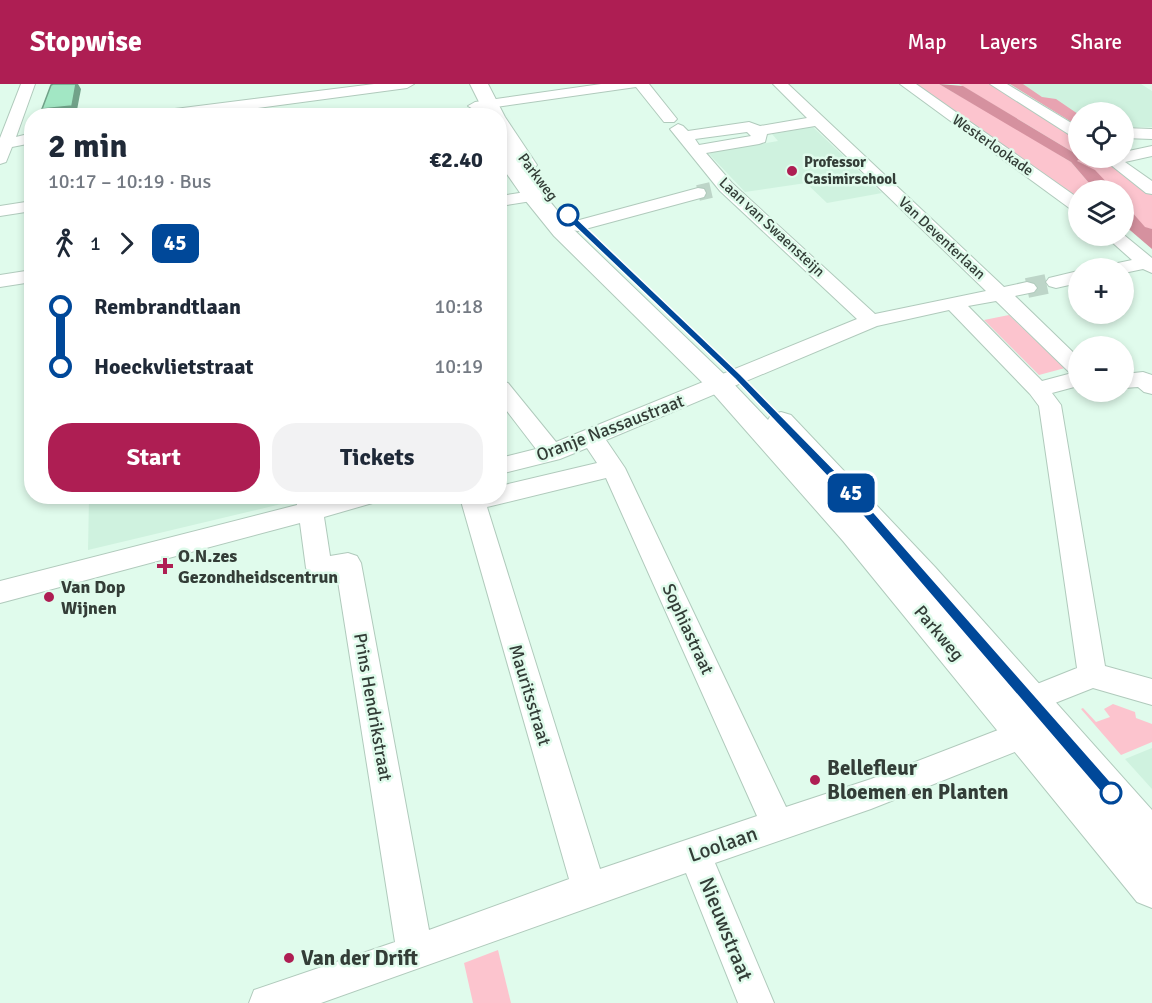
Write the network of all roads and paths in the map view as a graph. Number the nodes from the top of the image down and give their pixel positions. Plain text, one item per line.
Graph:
1 (28, 84) edge
2 (407, 84) edge
3 (463, 84) edge
4 (479, 84) edge
5 (632, 84) edge
6 (640, 84) edge
7 (780, 84) edge
8 (907, 84) edge
9 (997, 84) edge
10 (221, 108) edge
11 (484, 108) edge
12 (486, 108) edge
13 (507, 109) edge
14 (819, 121) junction
15 (1068, 127) edge
16 (681, 133) junction
17 (1134, 133) edge
18 (1152, 134) edge
19 (507, 138) edge
20 (24, 142) edge
21 (1152, 151) edge
22 (3, 152) edge
23 (1134, 155) edge
24 (507, 161) edge
25 (1128, 168) edge
26 (1152, 189) edge
27 (711, 190) junction
28 (532, 196) junction
29 (1068, 199) edge
30 (507, 200) edge
31 (24, 207) edge
32 (0, 211) edge
33 (578, 226) junction
34 (1126, 246) edge
35 (1150, 265) edge
36 (1134, 267) edge
37 (24, 277) edge
38 (1068, 279) edge
39 (0, 281) edge
40 (1056, 282) tunnel mouth
41 (1027, 288) tunnel mouth
42 (1000, 293) junction
43 (954, 304) junction
44 (871, 321) junction
45 (1068, 358) edge
46 (1134, 380) edge
47 (729, 381) junction
48 (1068, 381) edge
49 (1152, 387) edge
50 (1038, 388) junction
51 (507, 397) edge
52 (592, 438) junction
53 (552, 453) junction
54 (507, 464) edge
55 (613, 468) junction
56 (507, 493) edge
57 (306, 504) edge
58 (309, 504) edge
59 (490, 504) edge
60 (0, 592) edge
61 (1092, 675) junction
62 (1152, 692) edge
63 (1028, 717) junction
64 (778, 825) junction
65 (1152, 841) edge
66 (695, 854) junction
67 (1152, 887) edge
68 (589, 889) junction
69 (415, 953) junction
70 (267, 1003) edge
71 (756, 1003) edge

1 - 22 street
2 - 10 street
3 - 11 street, Parkweg
4 - 12 street, Parkweg
5 - 13 street
6 - 16 street, Laan van Swaensteijn
7 - 14 street, Van Deventerlaan
8 - 29 street, Westerlookade
9 - 15 street
14 - 16 street
14 - 42 street, Van Deventerlaan
16 - 27 street, Laan van Swaensteijn
17 - 18 street
19 - 33 street, Parkweg
20 - 22 street
21 - 23 street
24 - 28 street, Parkweg
25 - 26 street
27 - 33 street
27 - 44 street, Laan van Swaensteijn
28 - 30 street
28 - 47 street, Parkweg
31 - 32 street
33 - 47 street, Parkweg
34 - 35 street
35 - 36 street
37 - 39 street
38 - 40 street
41 - 42 street, Oranje Nassaustraat
42 - 43 street, Oranje Nassaustraat
42 - 45 street, Van Deventerlaan
43 - 44 street, Oranje Nassaustraat
43 - 50 street
44 - 47 street, Oranje Nassaustraat
46 - 49 street
47 - 52 street, Oranje Nassaustraat
47 - 63 street, Parkweg
48 - 50 street
50 - 61 street
51 - 53 street
52 - 53 street, Oranje Nassaustraat
52 - 55 street, Sophiastraat
53 - 54 street, Oranje Nassaustraat
55 - 56 street, Oranje Nassaustraat
55 - 64 street, Sophiastraat
57 - 60 street
58 - 69 street, Prins Hendrikstraat
59 - 68 street, Mauritsstraat
61 - 62 street
61 - 63 street, Loolaan
63 - 64 street, Loolaan
63 - 65 street, Parkweg
63 - 67 street, Parkweg
64 - 66 street, Loolaan
66 - 68 street, Loolaan
66 - 71 street, Nieuwstraat
68 - 69 street, Loolaan
69 - 70 street, Loolaan

